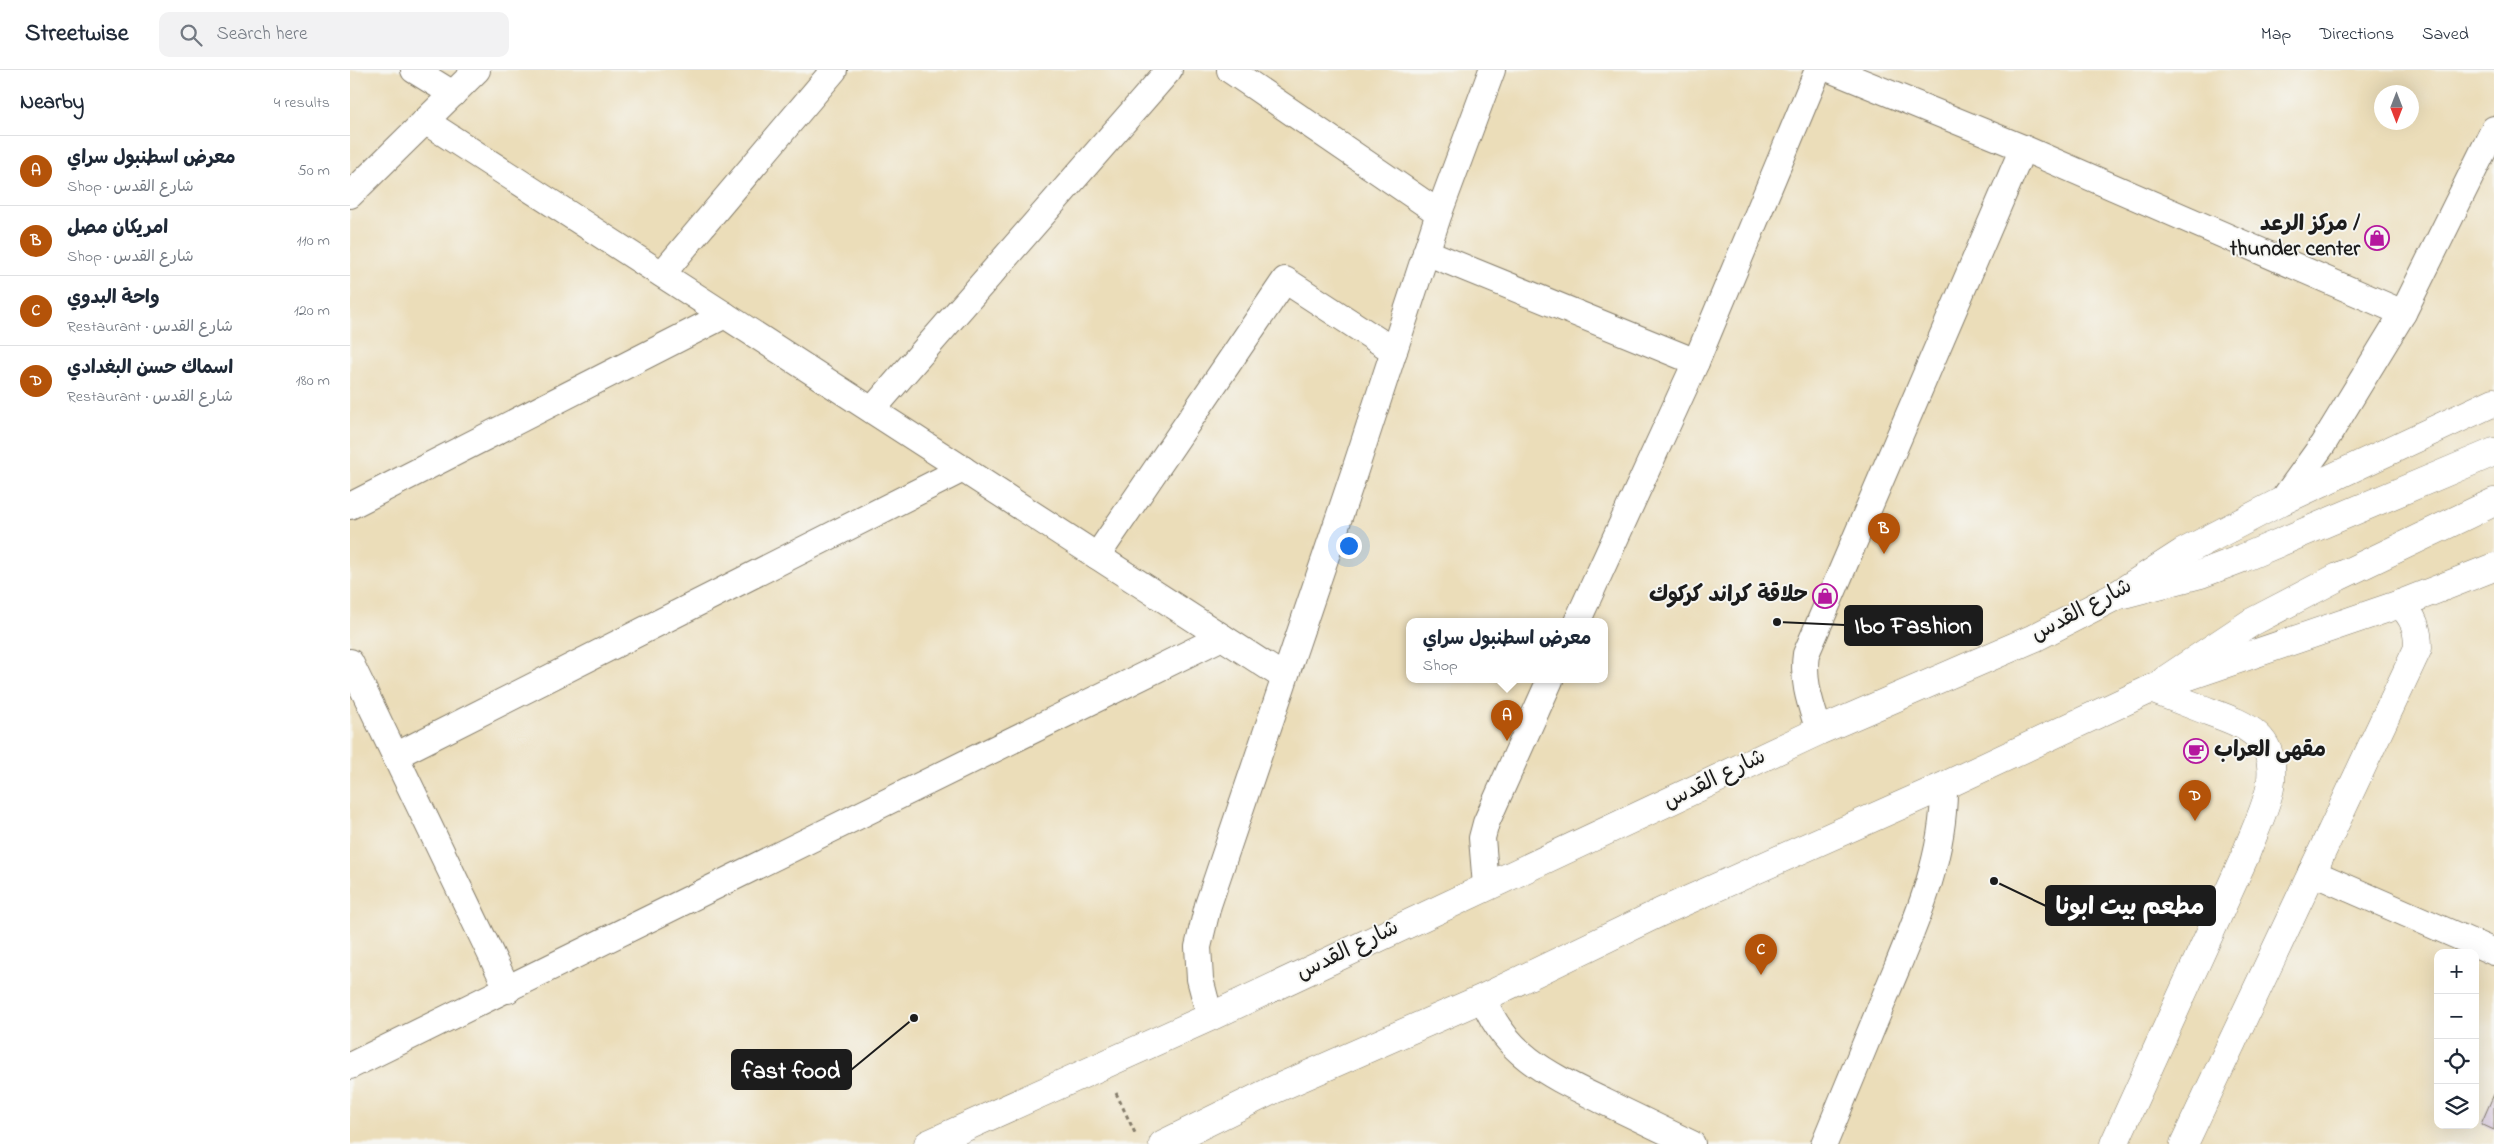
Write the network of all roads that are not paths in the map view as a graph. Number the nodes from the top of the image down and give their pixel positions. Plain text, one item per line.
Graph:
1 (414, 70) edge
2 (477, 70) edge
3 (834, 70) edge
4 (1169, 70) edge
5 (1230, 70) edge
6 (1492, 70) edge
7 (1818, 70) edge
8 (1832, 70) edge
9 (453, 94) junction
10 (425, 121) junction
11 (2494, 129) edge
12 (2023, 148) junction
13 (350, 195) edge
14 (1439, 213) junction
15 (1426, 252) junction
16 (662, 274) junction
17 (2403, 313) junction
18 (725, 315) junction
19 (1394, 352) junction
20 (1696, 362) junction
21 (2494, 402) edge
22 (872, 410) junction
23 (2494, 452) edge
24 (963, 469) junction
25 (2282, 501) junction
26 (2494, 502) edge
27 (350, 506) edge
28 (1097, 556) junction
29 (2494, 568) edge
30 (2112, 598) junction
31 (2400, 604) junction
32 (1579, 618) edge
33 (1222, 637) junction
34 (350, 662) edge
35 (1284, 677) junction
36 (1549, 683) edge
37 (2151, 689) junction
38 (1819, 731) junction
39 (395, 756) junction
40 (1944, 786) junction
41 (2311, 872) junction
42 (1486, 886) junction
43 (2494, 952) edge
44 (508, 990) junction
45 (1483, 998) junction
46 (1210, 1017) junction
47 (350, 1066) edge
48 (1182, 1140) edge
49 (928, 1144) edge
50 (1692, 1144) edge
51 (1824, 1144) edge
52 (2114, 1144) edge
53 (2184, 1144) edge

1 - 9 street
2 - 9 street
3 - 16 street
4 - 22 street
5 - 14 street
6 - 14 street
7 - 20 street
8 - 12 street
9 - 10 street
10 - 13 street
10 - 16 street
11 - 17 street
12 - 17 street
12 - 38 street
14 - 15 street
15 - 19 street
15 - 20 street
16 - 18 street
17 - 25 street
18 - 22 street
18 - 27 street
19 - 28 street
19 - 35 street
20 - 32 street
21 - 25 main road, شارع القدس
22 - 24 street
23 - 30 main road
24 - 28 street
24 - 39 street
25 - 30 main road, شارع القدس
26 - 37 main road
28 - 33 street
29 - 31 main road
30 - 38 main road, شارع القدس
31 - 37 main road
31 - 41 main road
33 - 35 street
33 - 44 street
34 - 39 street
35 - 46 street
36 - 42 street
37 - 40 main road
37 - 52 main road
38 - 42 main road, شارع القدس
39 - 44 street
40 - 45 main road
40 - 51 street
41 - 43 street
41 - 53 main road
42 - 46 main road, شارع القدس
44 - 47 street
45 - 48 main road
45 - 50 street
46 - 49 main road, شارع القدس

